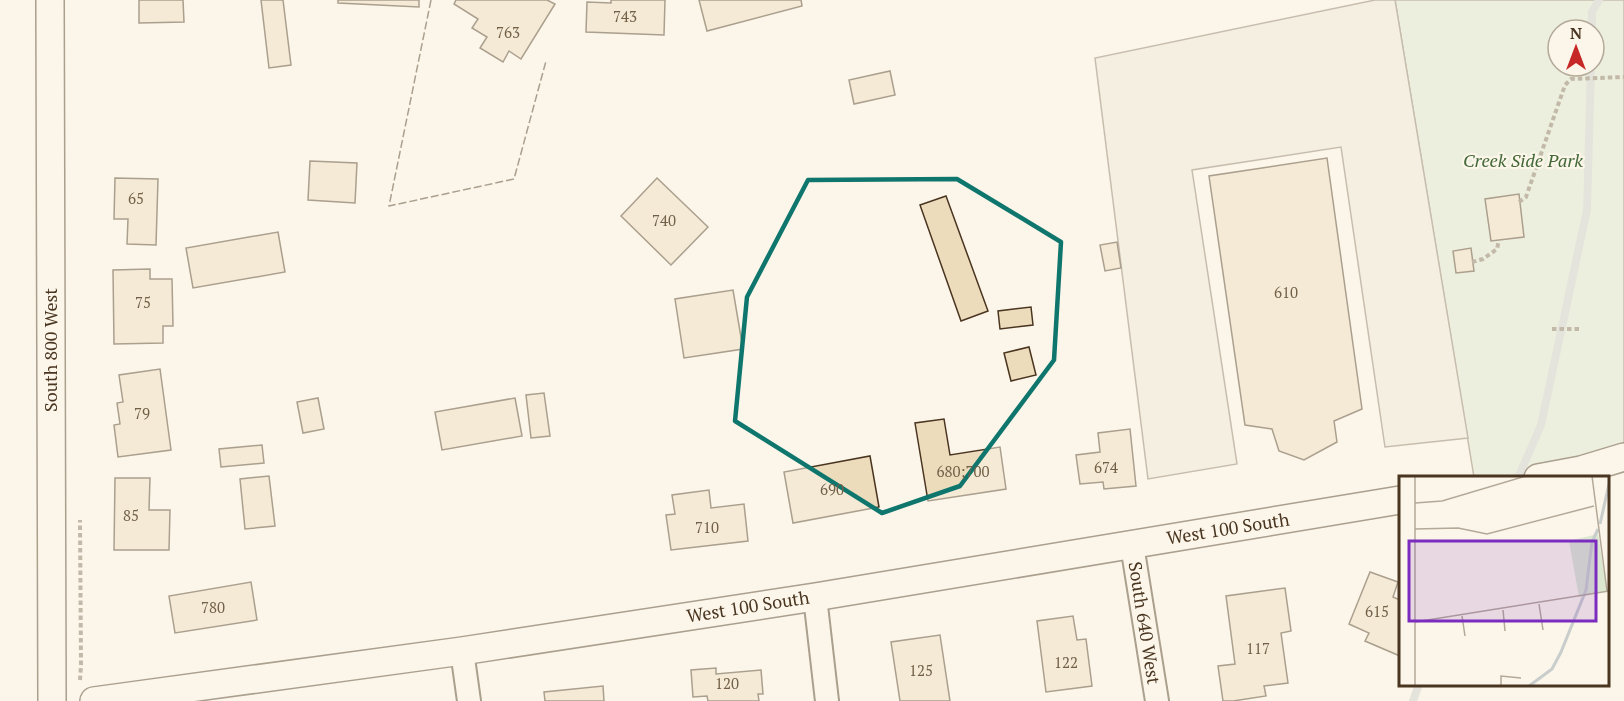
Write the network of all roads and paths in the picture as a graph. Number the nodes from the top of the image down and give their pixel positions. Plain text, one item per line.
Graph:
1 (50, 0) edge
2 (1624, 77) edge
3 (1519, 202) dead end
4 (1499, 240) dead end
5 (1472, 262) dead end
6 (1552, 329) dead end
7 (1580, 330) dead end
8 (1624, 457) edge
9 (1544, 476) edge
10 (1399, 500) edge
11 (1132, 545) junction
12 (815, 597) junction
13 (462, 651) junction
14 (52, 701) edge
15 (94, 701) edge
16 (469, 701) edge
17 (827, 701) edge
18 (1157, 701) edge

1 - 14 street, South 800 West
2 - 3 path
4 - 5 path
6 - 7 path
8 - 9 street
10 - 11 street, West 100 South
11 - 12 street, West 100 South
11 - 18 street, South 640 West
12 - 13 street, West 100 South
12 - 17 street
13 - 15 street, West 100 South
13 - 16 street

